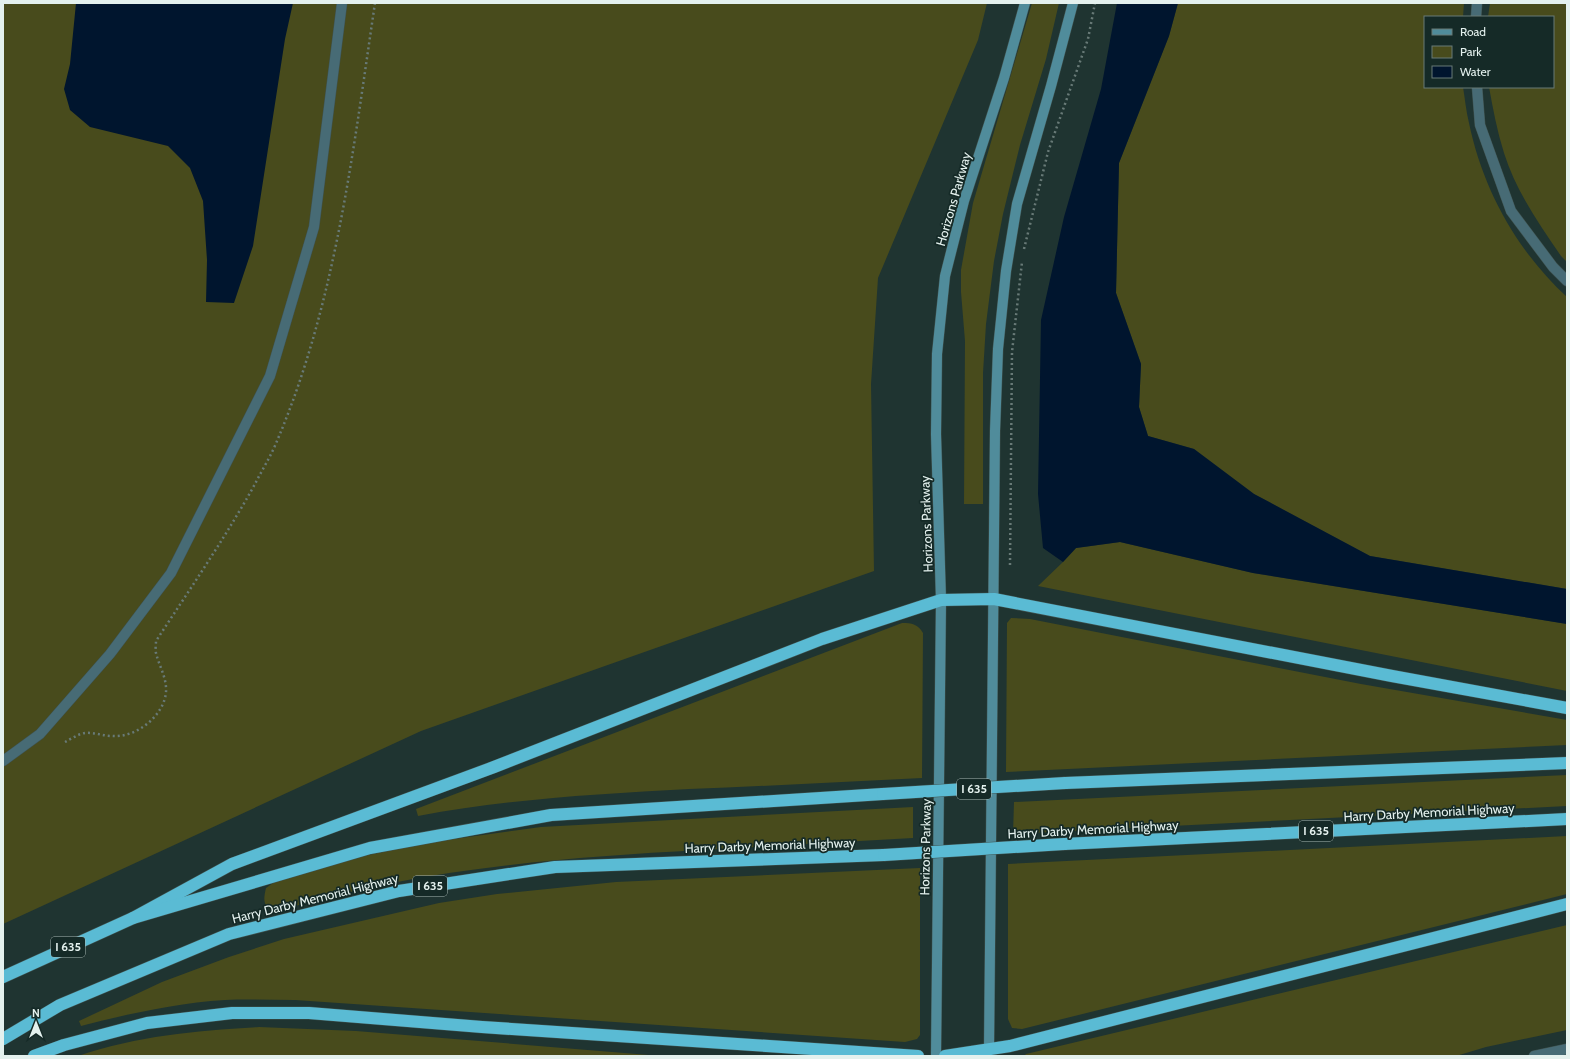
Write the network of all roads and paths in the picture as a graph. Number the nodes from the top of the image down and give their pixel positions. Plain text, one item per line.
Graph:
1 (342, 3) edge
2 (1025, 3) edge
3 (1073, 3) edge
4 (1095, 3) edge
5 (1477, 3) edge
6 (1476, 16) edge
7 (1477, 88) edge
8 (1022, 254) dead end
9 (1022, 261) dead end
10 (1567, 281) edge
11 (1010, 565) dead end
12 (994, 599) junction
13 (941, 600) junction
14 (1567, 708) edge
15 (3, 761) edge
16 (1567, 763) edge
17 (1567, 819) edge
18 (1567, 904) edge
19 (133, 918) junction
20 (3, 977) edge
21 (3, 1039) edge
22 (1567, 1049) edge
23 (989, 1053) edge
24 (34, 1056) edge
25 (918, 1056) edge
26 (936, 1056) edge
27 (945, 1056) edge
28 (1534, 1056) edge

1 - 15 street
2 - 13 main road, Horizons Parkway
3 - 12 main road
4 - 8 path
5 - 6 street
7 - 10 street
9 - 11 path
12 - 13 highway
12 - 14 highway
12 - 23 main road
13 - 19 highway
13 - 26 main road, Horizons Parkway
16 - 19 highway, I 635, bridge
17 - 21 highway, Harry Darby Memorial Highway / I 635, bridge
18 - 23 highway
19 - 20 highway, I 635
22 - 28 street
23 - 27 highway
24 - 25 highway

